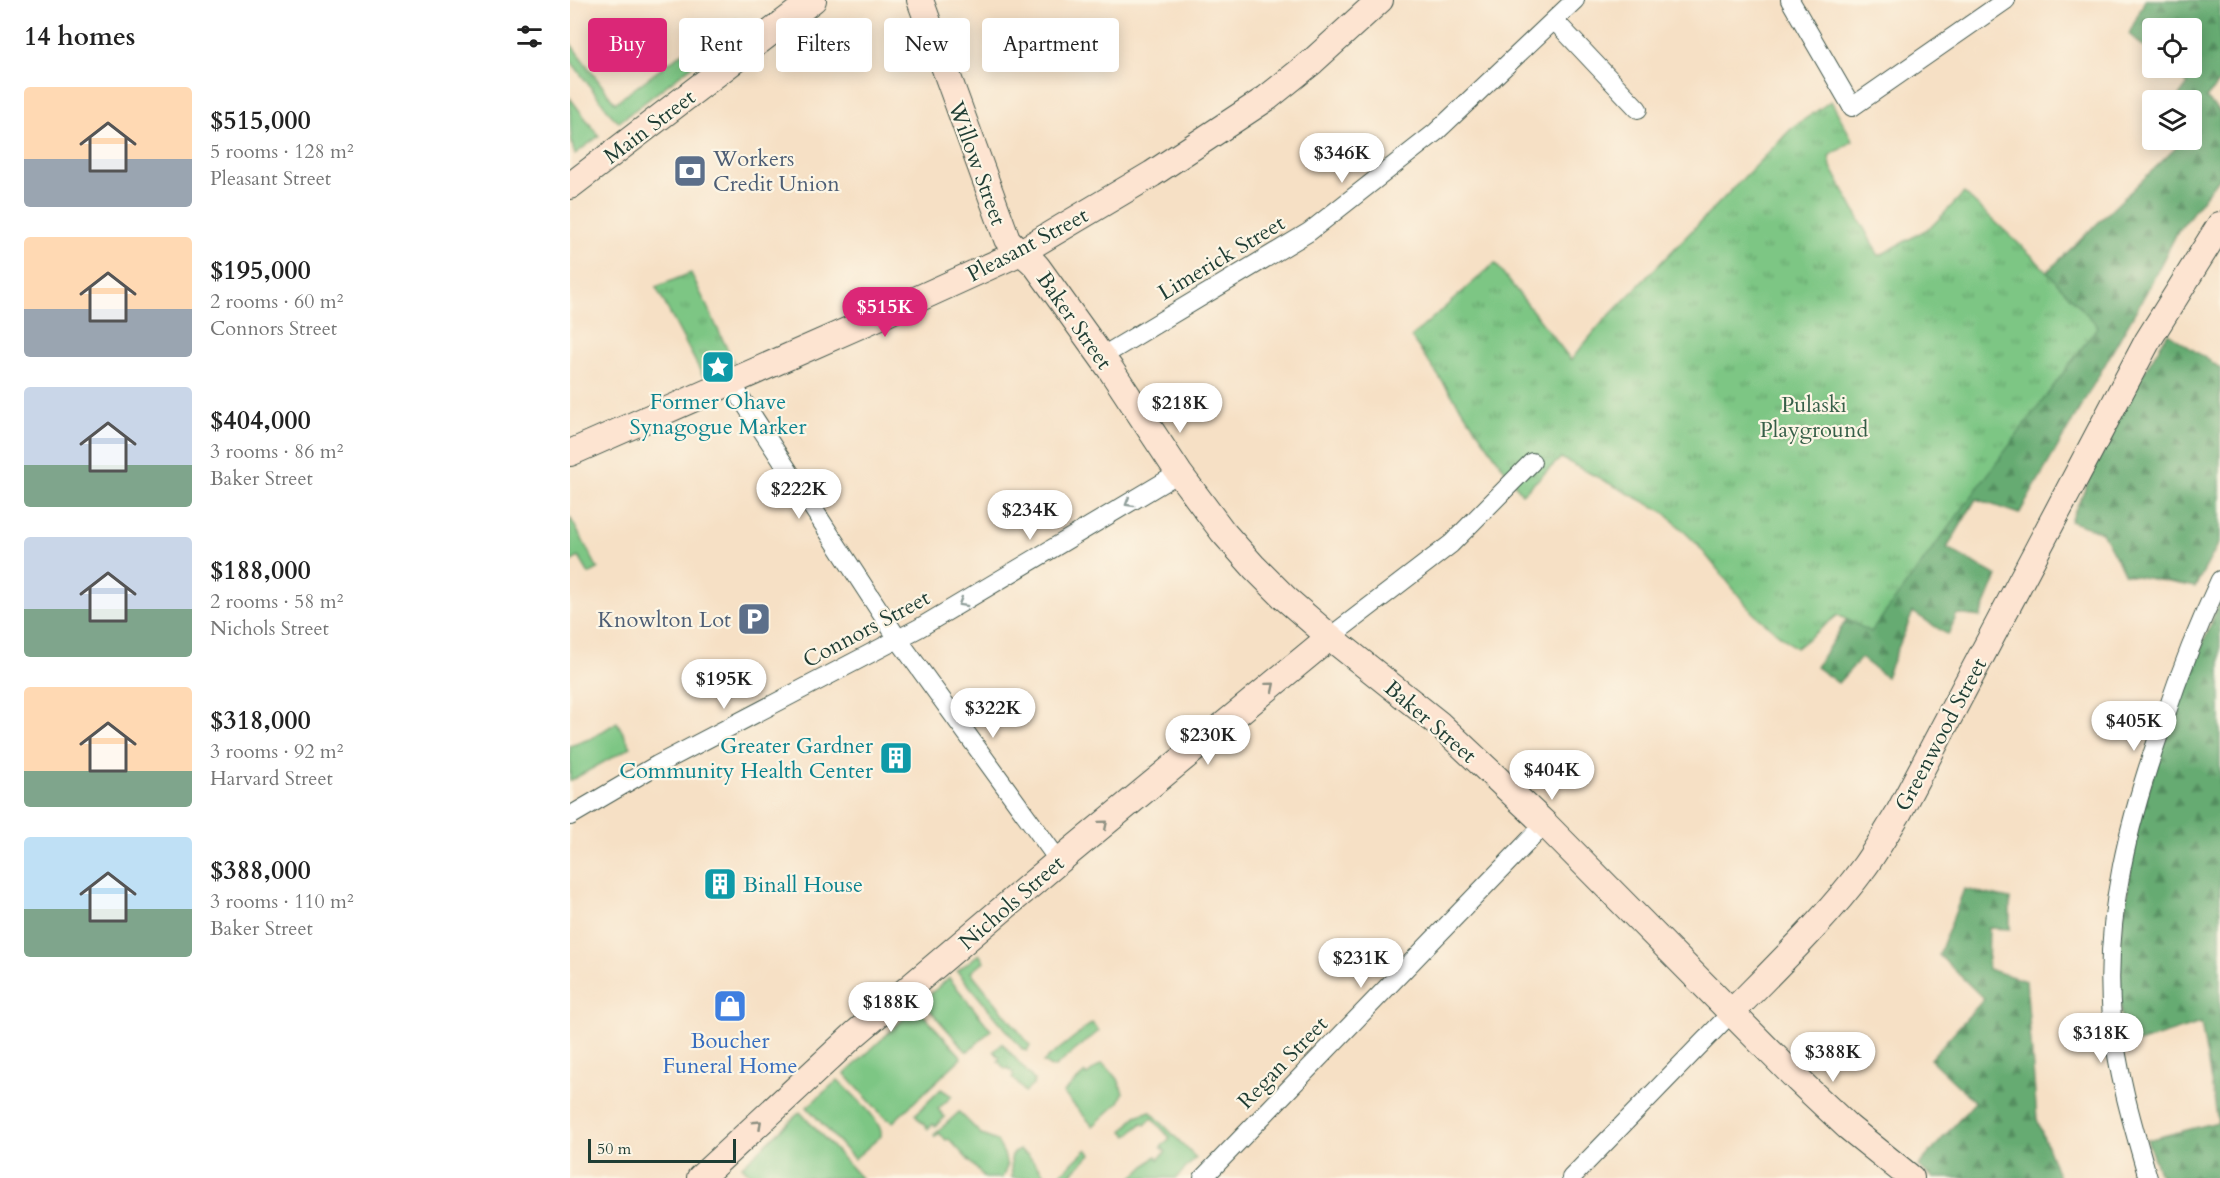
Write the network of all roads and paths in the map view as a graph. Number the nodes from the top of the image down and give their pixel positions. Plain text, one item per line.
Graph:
1 (813, 0) edge
2 (920, 0) edge
3 (1380, 0) edge
4 (1575, 0) edge
5 (1790, 0) edge
6 (2006, 0) edge
7 (1555, 21) junction
8 (1638, 109) dead end
9 (570, 186) edge
10 (2220, 225) edge
11 (1021, 252) junction
12 (1101, 357) junction
13 (730, 381) junction
14 (570, 453) edge
15 (1532, 462) dead end
16 (1179, 473) junction
17 (2220, 580) edge
18 (1330, 637) junction
19 (898, 639) junction
20 (570, 816) edge
21 (1545, 824) junction
22 (1059, 861) junction
23 (1732, 1012) junction
24 (700, 1178) edge
25 (1203, 1178) edge
26 (1571, 1178) edge
27 (1911, 1178) edge
28 (2148, 1178) edge

1 - 9 street, Main Street
2 - 11 street, Willow Street
3 - 11 street, Pleasant Street
4 - 7 street, Limerick Street
5 - 6 street
7 - 8 street
7 - 12 street, Limerick Street
10 - 23 street, Greenwood Street
11 - 12 street, Baker Street
11 - 13 street, Pleasant Street
12 - 16 street, Baker Street
13 - 14 street, Pleasant Street
13 - 19 street
15 - 18 street
16 - 18 street, Baker Street
16 -> 19 street, Connors Street
17 - 28 street
18 - 21 street, Baker Street
22 -> 18 street, Nichols Street
19 - 20 street, Connors Street
19 - 22 street
21 - 23 street, Baker Street
21 - 25 street, Regan Street
24 -> 22 street, Nichols Street
23 - 26 street, Greenwood Street
23 - 27 street, Baker Street

